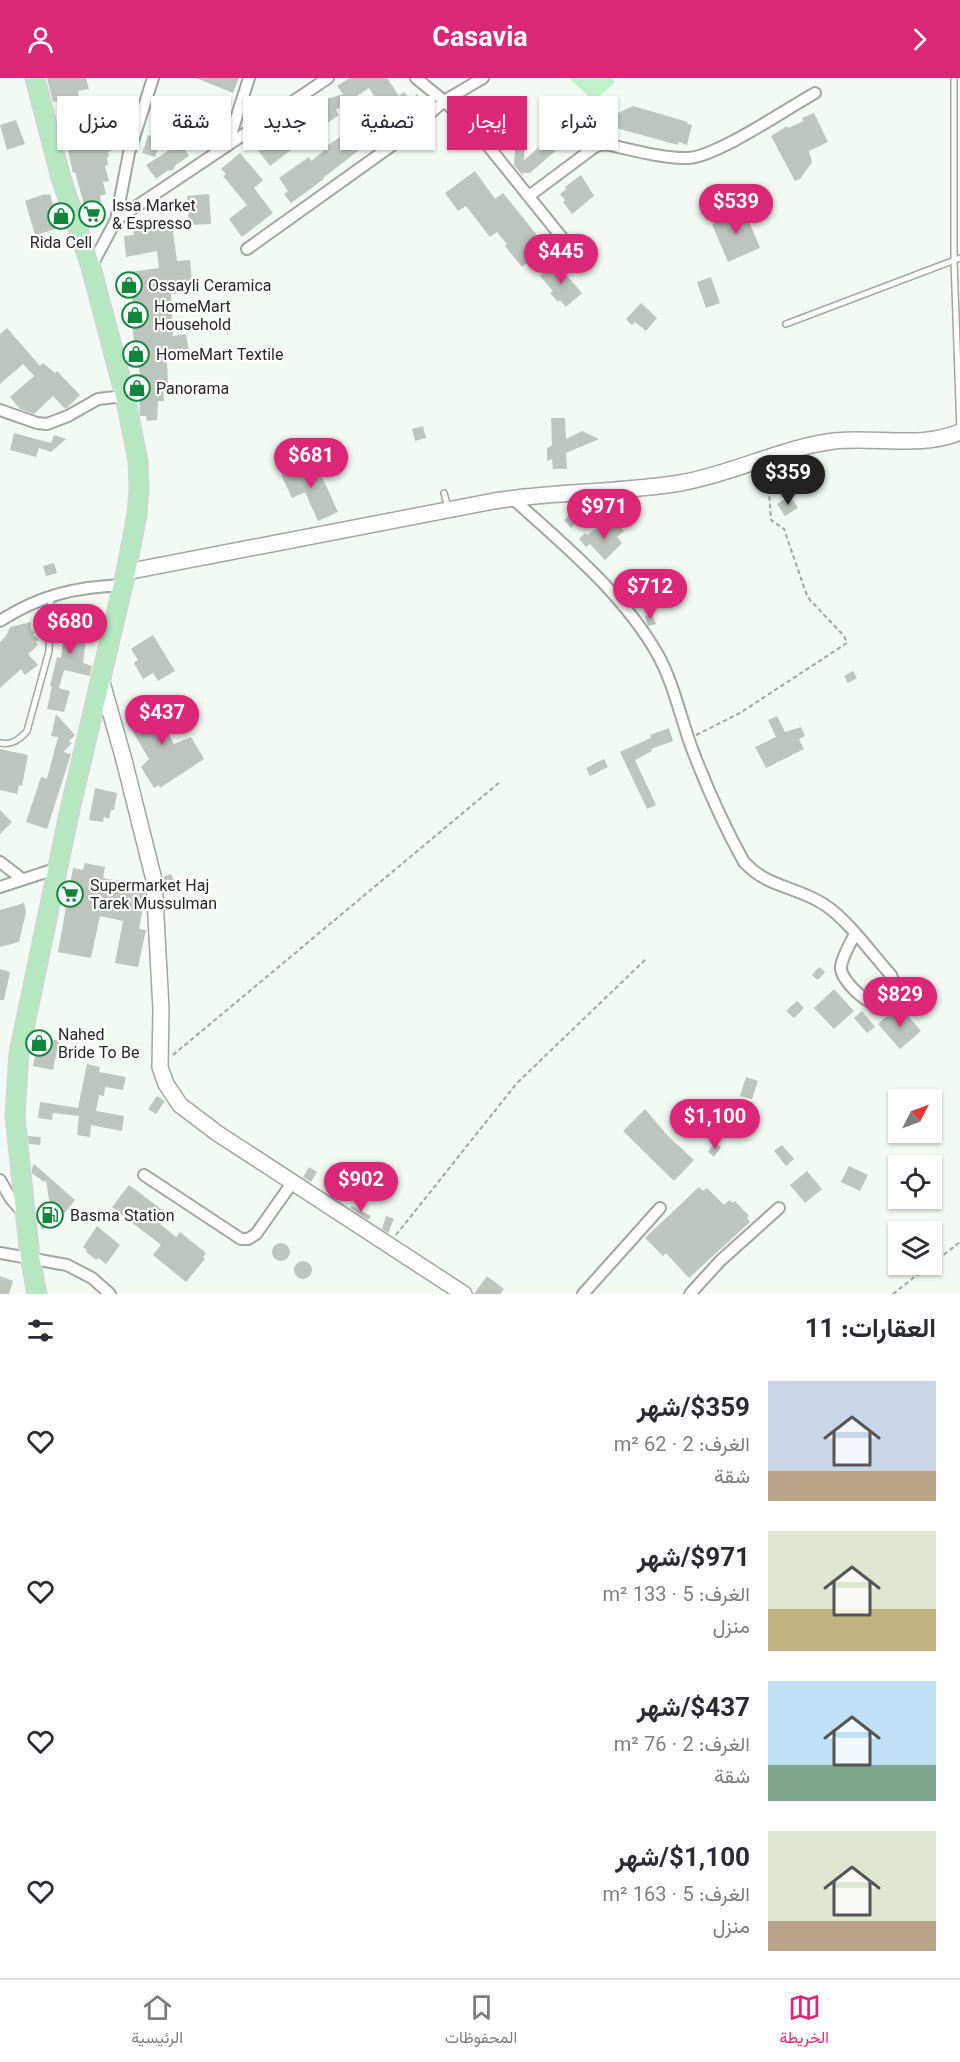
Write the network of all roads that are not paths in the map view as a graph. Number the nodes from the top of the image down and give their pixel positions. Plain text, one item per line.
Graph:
1 (35, 78) edge
2 (153, 78) edge
3 (249, 78) edge
4 (328, 78) edge
5 (416, 78) edge
6 (483, 78) edge
7 (954, 78) edge
8 (815, 93) dead end
9 (444, 101) junction
10 (231, 135) edge
11 (231, 142) edge
12 (219, 150) edge
13 (529, 196) junction
14 (116, 220) junction
15 (247, 249) dead end
16 (579, 259) dead end
17 (957, 259) edge
18 (91, 267) junction
19 (786, 324) dead end
20 (125, 396) junction
21 (0, 410) edge
22 (960, 432) edge
23 (444, 493) dead end
24 (512, 498) junction
25 (448, 509) junction
26 (125, 578) junction
27 (51, 596) junction
28 (0, 621) edge
29 (101, 679) junction
30 (0, 743) edge
31 (0, 862) edge
32 (58, 868) junction
33 (22, 879) junction
34 (0, 887) edge
35 (855, 934) junction
36 (144, 1175) dead end
37 (0, 1180) edge
38 (292, 1183) junction
39 (660, 1208) dead end
40 (779, 1208) dead end
41 (26, 1217) junction
42 (0, 1253) edge
43 (30, 1257) junction
44 (37, 1294) edge
45 (110, 1294) edge
46 (464, 1294) edge
47 (583, 1294) edge
48 (690, 1294) edge

1 - 18 main road
2 - 14 street
3 - 10 street
4 - 11 street
5 - 9 street
6 - 9 street
7 - 17 lane
8 - 13 street
9 - 13 street
9 - 15 street
12 - 14 street
13 - 16 street
14 - 18 street
17 - 19 lane
17 - 22 lane
18 - 20 main road
20 - 21 street
20 - 26 main road
22 - 24 street
23 - 25 lane
24 - 25 street
24 - 35 street
25 - 26 street
26 - 27 street
26 - 29 main road
27 - 28 street
27 - 30 lane
29 - 32 main road
29 - 38 street
31 - 33 street
32 - 33 street
32 - 41 main road
33 - 34 street
35 - 35 street
36 - 38 street
37 - 41 street
38 - 46 street
39 - 47 street
40 - 48 street
41 - 43 main road
42 - 43 street
43 - 44 main road
43 - 45 street

